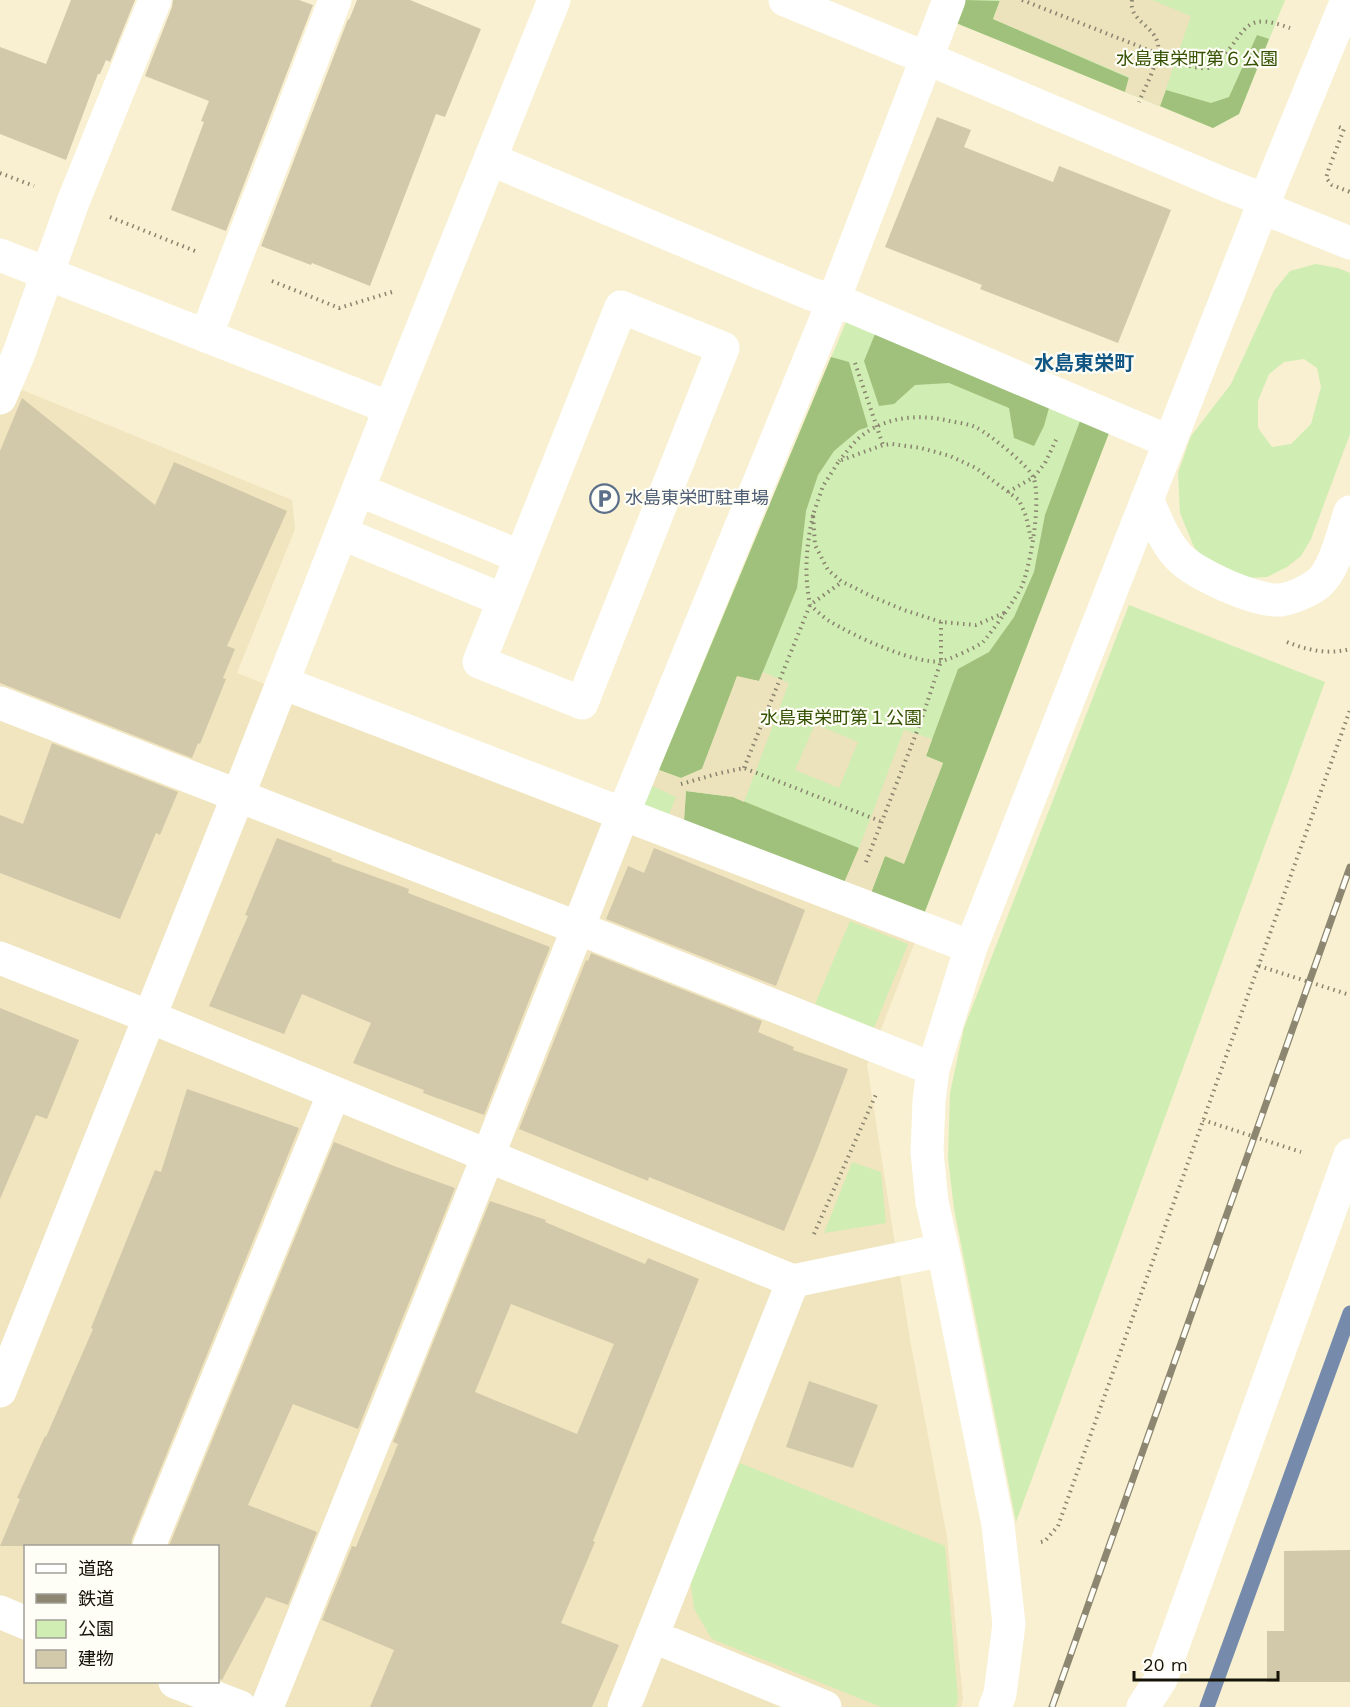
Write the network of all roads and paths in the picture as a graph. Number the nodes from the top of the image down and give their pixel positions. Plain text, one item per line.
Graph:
1 (155, 0) edge
2 (334, 0) edge
3 (554, 0) edge
4 (785, 0) edge
5 (949, 0) edge
6 (1022, 0) edge
7 (1132, 0) edge
8 (1347, 0) edge
9 (1290, 28) dead end
10 (1158, 54) junction
11 (926, 58) junction
12 (1336, 126) dead end
13 (1123, 141) junction
14 (490, 159) junction
15 (1350, 192) edge
16 (1264, 204) junction
17 (1350, 243) edge
18 (0, 255) edge
19 (46, 273) junction
20 (833, 302) junction
21 (206, 336) junction
22 (854, 360) dead end
23 (0, 398) edge
24 (390, 408) junction
25 (876, 427) junction
26 (1170, 442) junction
27 (883, 445) junction
28 (839, 461) junction
29 (1046, 464) dead end
30 (1034, 477) junction
31 (359, 490) junction
32 (1008, 492) junction
33 (1147, 499) junction
34 (1350, 512) edge
35 (813, 515) junction
36 (341, 533) junction
37 (521, 557) junction
38 (1030, 558) junction
39 (842, 582) junction
40 (503, 600) junction
41 (810, 605) junction
42 (1004, 613) junction
43 (941, 622) junction
44 (941, 661) junction
45 (283, 683) junction
46 (0, 703) edge
47 (1350, 711) edge
48 (744, 768) junction
49 (641, 770) junction
50 (238, 796) junction
51 (622, 814) junction
52 (578, 928) junction
53 (971, 947) junction
54 (0, 958) edge
55 (1259, 966) junction
56 (1350, 995) edge
57 (150, 1017) junction
58 (894, 1054) junction
59 (933, 1070) junction
60 (334, 1093) junction
61 (1203, 1120) junction
62 (1301, 1152) dead end
63 (1350, 1155) edge
64 (488, 1156) junction
65 (943, 1251) junction
66 (793, 1281) junction
67 (0, 1391) edge
68 (1037, 1542) dead end
69 (148, 1545) edge
70 (0, 1612) edge
71 (24, 1622) edge
72 (652, 1636) junction
73 (178, 1683) edge
74 (240, 1707) edge
75 (267, 1707) edge
76 (624, 1707) edge
77 (825, 1707) edge
78 (995, 1707) edge
79 (1143, 1707) edge

1 - 19 street
2 - 21 street
3 - 14 street
4 - 11 street
5 - 11 street
6 - 10 path
7 - 10 path
8 - 16 street
9 - 10 path
10 - 13 path
11 - 13 street
11 - 20 street
12 - 15 path
13 - 16 street
14 - 20 street
14 - 24 street
16 - 17 street
16 - 26 street
18 - 19 street
19 - 21 street
19 - 23 street
20 - 26 street
20 - 49 street
21 - 24 street
22 - 25 path
24 - 31 street
25 - 27 path
25 - 28 path
25 - 30 path
26 - 33 street
27 - 28 path
27 - 32 path
28 - 35 path
29 - 30 path
30 - 32 path
30 - 38 path
31 - 36 street
31 - 37 street
32 - 38 path
33 - 34 street
33 - 53 street
35 - 39 path
35 - 41 path
36 - 40 street
36 - 45 street
37 - 40 street
37 - 40 street
38 - 42 path
39 - 41 path
39 - 43 path
41 - 44 path
41 - 48 path
42 - 43 path
42 - 44 path
43 - 44 path
44 - 48 path
45 - 50 street
45 - 51 street
46 - 50 street
47 - 55 path
48 - 49 path
49 - 51 street
50 - 52 street
50 - 57 street
51 - 52 street
51 - 53 street
52 - 58 street
52 - 64 street
53 - 59 street
54 - 57 street
55 - 56 path
55 - 61 path
57 - 60 street
57 - 67 street
58 - 59 street
58 - 66 path
59 - 65 street
60 - 64 street
60 - 69 street
61 - 62 path
61 - 68 path
63 - 79 street
64 - 66 street
64 - 75 street
65 - 66 street
65 - 78 street
66 - 72 street
70 - 71 street
72 - 76 street
72 - 77 street
73 - 74 street

